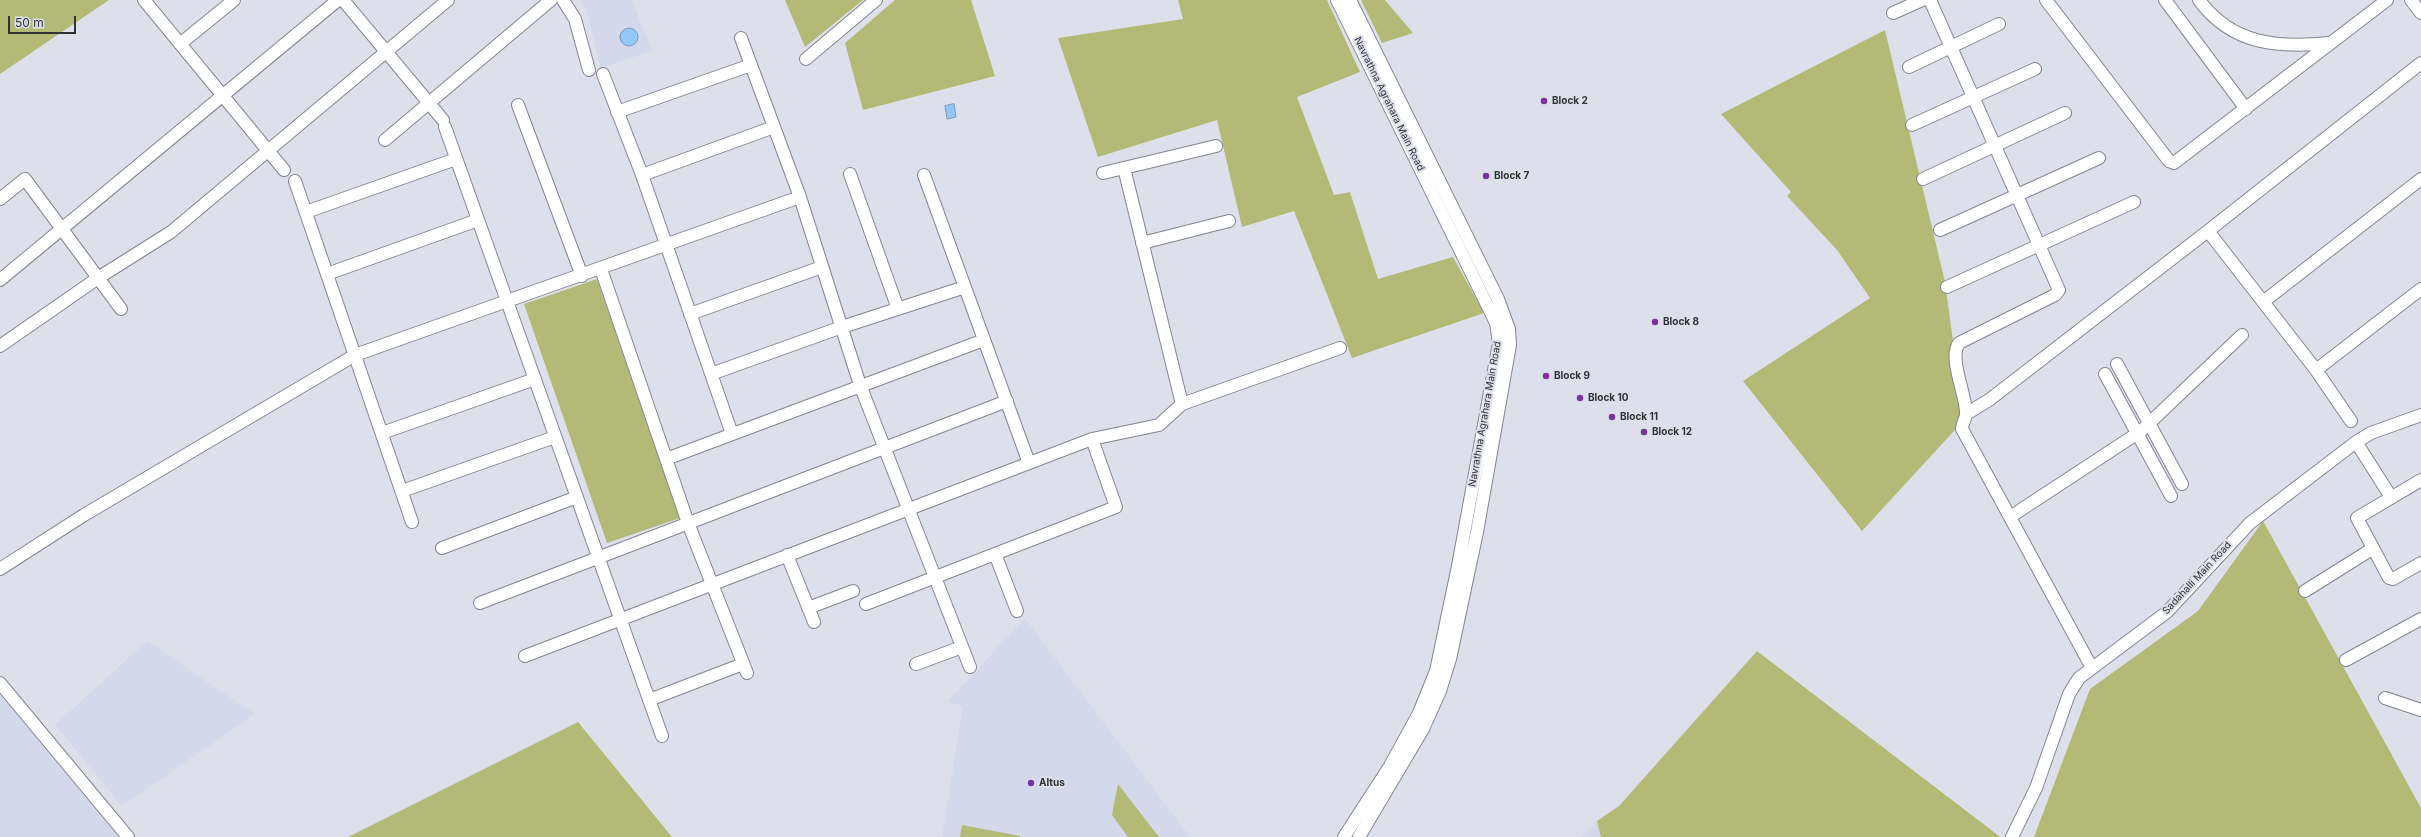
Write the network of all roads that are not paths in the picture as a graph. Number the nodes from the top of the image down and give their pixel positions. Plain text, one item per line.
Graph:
1 (144, 0) edge
2 (234, 0) edge
3 (338, 0) edge
4 (342, 0) edge
5 (448, 0) edge
6 (551, 0) edge
7 (562, 0) edge
8 (876, 0) edge
9 (1337, 0) edge
10 (1350, 0) edge
11 (1922, 0) edge
12 (1930, 0) edge
13 (2046, 0) edge
14 (2165, 0) edge
15 (2199, 0) edge
16 (2387, 0) edge
17 (2411, 0) edge
18 (1893, 13) dead end
19 (2421, 13) edge
20 (1999, 24) dead end
21 (741, 38) dead end
22 (2330, 43) junction
23 (180, 44) junction
24 (1950, 47) junction
25 (385, 53) junction
26 (806, 58) dead end
27 (2421, 63) edge
28 (750, 65) junction
29 (1909, 67) dead end
30 (2035, 69) dead end
31 (589, 70) dead end
32 (603, 74) dead end
33 (223, 95) junction
34 (1972, 96) junction
35 (428, 103) junction
36 (518, 105) dead end
37 (2246, 109) junction
38 (617, 112) junction
39 (2064, 113) dead end
40 (1912, 125) dead end
41 (774, 127) junction
42 (385, 140) dead end
43 (1216, 146) dead end
44 (1995, 146) junction
45 (268, 151) junction
46 (2099, 158) dead end
47 (456, 159) junction
48 (1124, 168) junction
49 (284, 170) dead end
50 (1103, 173) dead end
51 (850, 174) dead end
52 (642, 175) junction
53 (924, 175) dead end
54 (1923, 179) dead end
55 (2421, 179) edge
56 (295, 181) dead end
57 (2017, 195) junction
58 (800, 197) junction
59 (0, 199) edge
60 (2134, 202) dead end
61 (306, 212) junction
62 (478, 220) junction
63 (1229, 221) dead end
64 (61, 229) junction
65 (1940, 230) dead end
66 (2208, 231) junction
67 (1142, 243) junction
68 (667, 246) junction
69 (2039, 246) junction
70 (822, 267) junction
71 (601, 269) junction
72 (327, 274) junction
73 (582, 276) junction
74 (98, 278) junction
75 (0, 280) edge
76 (965, 287) junction
77 (1947, 287) dead end
78 (2421, 289) edge
79 (507, 302) junction
80 (2263, 302) junction
81 (121, 309) dead end
82 (898, 309) junction
83 (690, 314) junction
84 (842, 327) junction
85 (2242, 335) dead end
86 (984, 340) junction
87 (0, 346) edge
88 (1340, 348) dead end
89 (355, 355) junction
90 (2117, 364) dead end
91 (2316, 370) junction
92 (711, 374) junction
93 (2105, 374) dead end
94 (535, 379) junction
95 (860, 385) junction
96 (1007, 401) junction
97 (1182, 404) junction
98 (1966, 414) junction
99 (2421, 415) edge
100 (2352, 421) dead end
101 (2149, 423) junction
102 (382, 433) junction
103 (732, 434) junction
104 (2137, 434) junction
105 (555, 437) junction
106 (1092, 439) junction
107 (2356, 442) junction
108 (884, 447) junction
109 (666, 459) junction
110 (1029, 463) junction
111 (2421, 480) edge
112 (2182, 484) dead end
113 (402, 492) junction
114 (2171, 496) dead end
115 (577, 497) junction
116 (2391, 497) junction
117 (908, 509) junction
118 (2010, 517) junction
119 (412, 522) dead end
120 (688, 523) junction
121 (442, 548) dead end
122 (2372, 549) junction
123 (995, 554) junction
124 (787, 555) junction
125 (598, 558) junction
126 (2421, 563) edge
127 (1464, 568) junction
128 (0, 569) edge
129 (935, 577) junction
130 (712, 584) junction
131 (2305, 590) dead end
132 (853, 591) dead end
133 (480, 603) dead end
134 (866, 604) dead end
135 (808, 608) junction
136 (1017, 611) dead end
137 (620, 619) junction
138 (2421, 619) edge
139 (814, 622) dead end
140 (962, 647) junction
141 (525, 656) dead end
142 (2346, 660) dead end
143 (916, 664) dead end
144 (970, 667) dead end
145 (2092, 668) junction
146 (0, 683) edge
147 (2385, 698) dead end
148 (649, 700) junction
149 (2421, 710) edge
150 (662, 736) dead end
151 (128, 837) edge
152 (1344, 837) edge
153 (1359, 837) edge
154 (2012, 837) edge

1 - 23 street
2 - 23 street
3 - 33 street
4 - 25 street
5 - 25 street
6 - 35 street
7 - 31 street
8 - 26 street
9 - 127 street, Navrathna Agrahara Main Road
10 - 127 street, Navrathna Agrahara Main Road
11 - 18 street
12 - 24 street
13 - 37 street
14 - 37 street
15 - 22 street
16 - 22 street
17 - 19 street
20 - 24 street
21 - 28 street
22 - 37 street
23 - 33 street
24 - 29 street
24 - 34 street
25 - 35 street
25 - 45 street
27 - 66 street
28 - 38 street
28 - 41 street
30 - 34 street
32 - 38 street
33 - 45 street
33 - 64 street
34 - 40 street
34 - 44 street
35 - 42 street
35 - 47 street
36 - 73 street
38 - 52 street
39 - 44 street
41 - 52 street
41 - 58 street
43 - 48 street
44 - 54 street
44 - 57 street
45 - 49 street
45 - 74 street
46 - 57 street
47 - 61 street
47 - 62 street
48 - 50 street
48 - 67 street
51 - 82 street
52 - 68 street
53 - 76 street
55 - 80 street
56 - 61 street
57 - 65 street
57 - 69 street
58 - 68 street
58 - 70 street
59 - 64 street
60 - 69 street
61 - 72 street
62 - 72 street
62 - 79 street
63 - 67 street
64 - 74 street
64 - 75 street
66 - 80 street
66 - 98 street
67 - 97 street
68 - 71 street
68 - 83 street
69 - 77 street
69 - 98 street
70 - 83 street
70 - 84 street
71 - 73 street
71 - 109 street
72 - 89 street
73 - 79 street
74 - 81 street
74 - 87 street
76 - 82 street
76 - 86 street
78 - 91 street
79 - 89 street
79 - 94 street
80 - 91 street
82 - 84 street
83 - 92 street
84 - 92 street
84 - 95 street
85 - 101 street
86 - 95 street
86 - 96 street
88 - 97 street
89 - 102 street
89 - 128 street
90 - 101 street
91 - 100 street
92 - 103 street
93 - 104 street
94 - 102 street
94 - 105 street
95 - 103 street
95 - 108 street
96 - 108 street
96 - 110 street
97 - 106 street
98 - 118 street
99 - 107 street, Sadahalli Main Road
101 - 104 street
101 - 112 street
102 - 113 street
103 - 109 street
104 - 114 street
104 - 118 street
105 - 113 street
105 - 115 street
106 - 110 street
106 - 123 street
107 - 116 street
107 - 145 street, Sadahalli Main Road
108 - 117 street
108 - 120 street
109 - 120 street
110 - 117 street
111 - 116 street
113 - 119 street
115 - 121 street
115 - 125 street
116 - 122 street
117 - 124 street
117 - 129 street
118 - 145 street
120 - 125 street
120 - 130 street
122 - 126 street
122 - 131 street
123 - 129 street
123 - 136 street
124 - 130 street
124 - 135 street
125 - 133 street
125 - 137 street
127 - 152 street, Navrathna Agrahara Main Road
127 - 153 street, Navrathna Agrahara Main Road
129 - 134 street
129 - 140 street
130 - 137 street
130 - 148 street
132 - 135 street
135 - 139 street
137 - 141 street
137 - 148 street
138 - 142 street
140 - 143 street
140 - 144 street
145 - 154 street, Sadahalli Main Road
146 - 151 street
147 - 149 street
148 - 150 street

